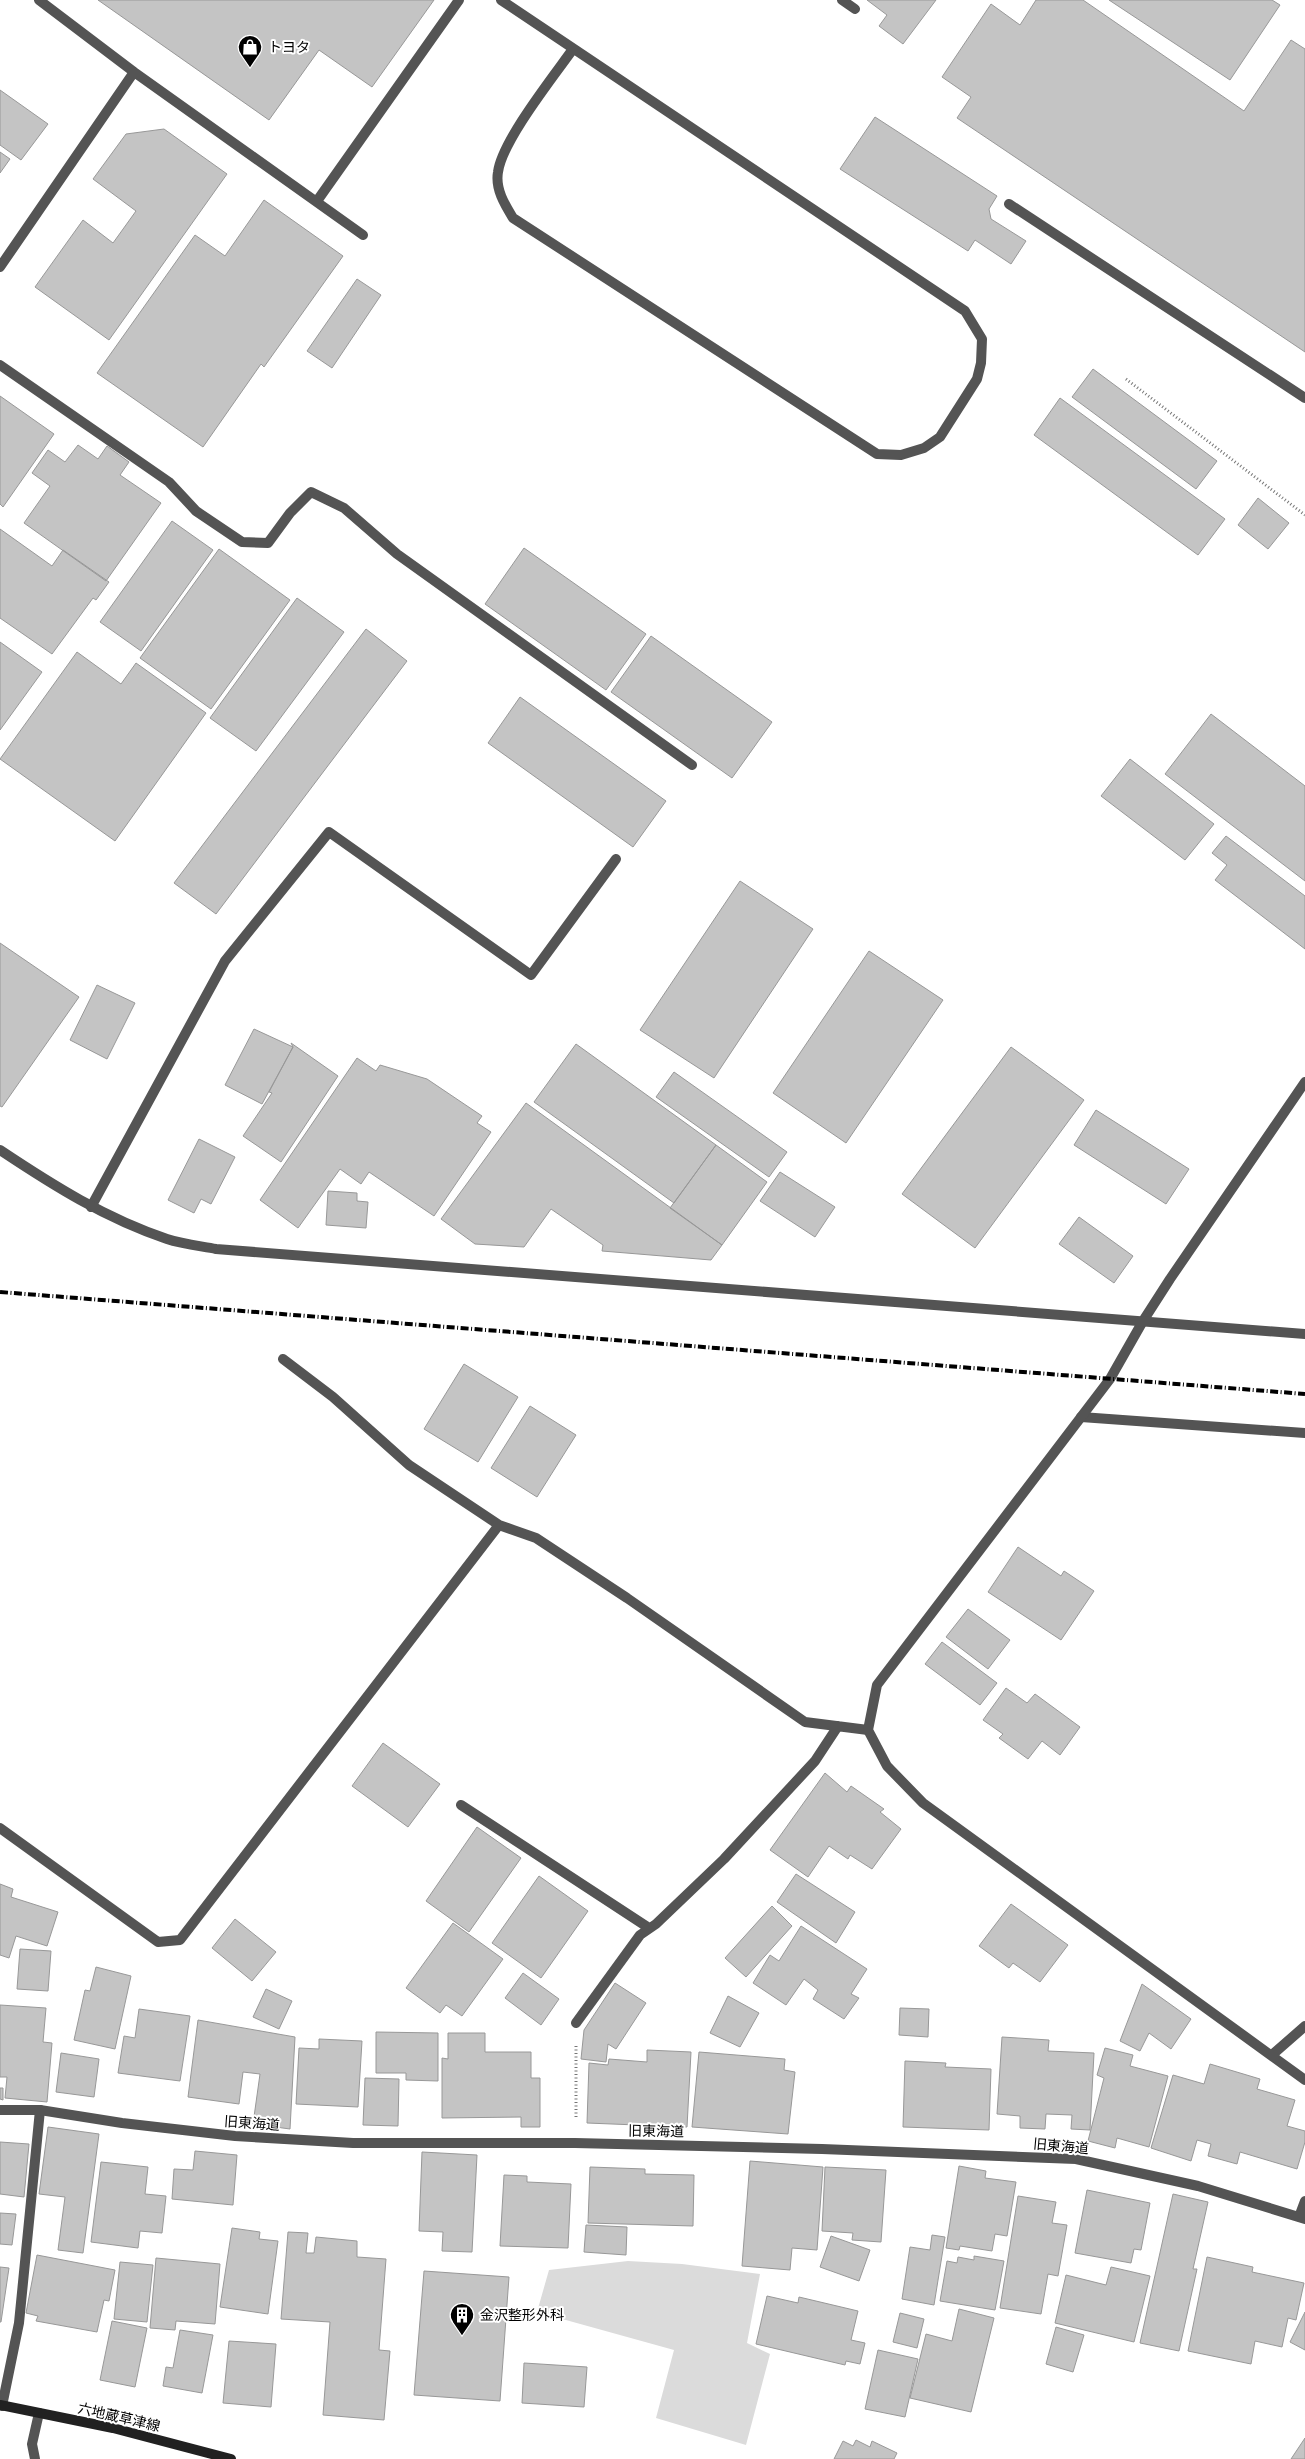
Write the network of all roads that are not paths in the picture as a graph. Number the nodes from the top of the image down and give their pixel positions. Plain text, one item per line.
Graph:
1 (39, 0) edge
2 (459, 0) edge
3 (501, 0) edge
4 (842, 0) edge
5 (855, 9) dead end
6 (573, 48) junction
7 (134, 72) junction
8 (317, 201) junction
9 (1009, 204) dead end
10 (363, 235) dead end
11 (0, 266) edge
12 (0, 365) edge
13 (1305, 398) edge
14 (692, 765) dead end
15 (616, 859) dead end
16 (1305, 1082) edge
17 (0, 1150) edge
18 (91, 1207) junction
19 (1143, 1321) junction
20 (1305, 1334) edge
21 (283, 1359) dead end
22 (1081, 1417) junction
23 (1305, 1433) edge
24 (499, 1525) junction
25 (838, 1726) junction
26 (868, 1730) junction
27 (461, 1806) dead end
28 (0, 1828) edge
29 (650, 1928) junction
30 (576, 2023) road end
31 (1305, 2026) edge
32 (1272, 2055) junction
33 (1305, 2080) edge
34 (0, 2110) edge
35 (40, 2110) junction
36 (1305, 2201) edge
37 (1302, 2218) edge
38 (1, 2405) edge
39 (40, 2413) junction
40 (35, 2459) edge
41 (231, 2459) edge

1 - 7 street
2 - 8 street
3 - 6 street
4 - 5 street
6 - 6 street
7 - 8 street
7 - 11 street
8 - 10 street
9 - 13 street
12 - 14 street
15 - 18 street
16 - 19 street
17 - 18 street
18 - 19 street
19 - 20 street
19 - 22 street
21 - 24 street
22 - 23 street
22 - 26 street
24 - 25 street
24 - 28 street
25 - 26 street
25 - 29 street
26 - 32 street
27 - 29 street
29 - 30 street
31 - 32 street
32 - 33 street
34 - 35 street, 旧東海道
35 - 37 street, 旧東海道
35 - 38 street
36 - 37 street
38 - 39 main road, 六地蔵草津線
39 - 40 street
39 - 41 main road, 六地蔵草津線

